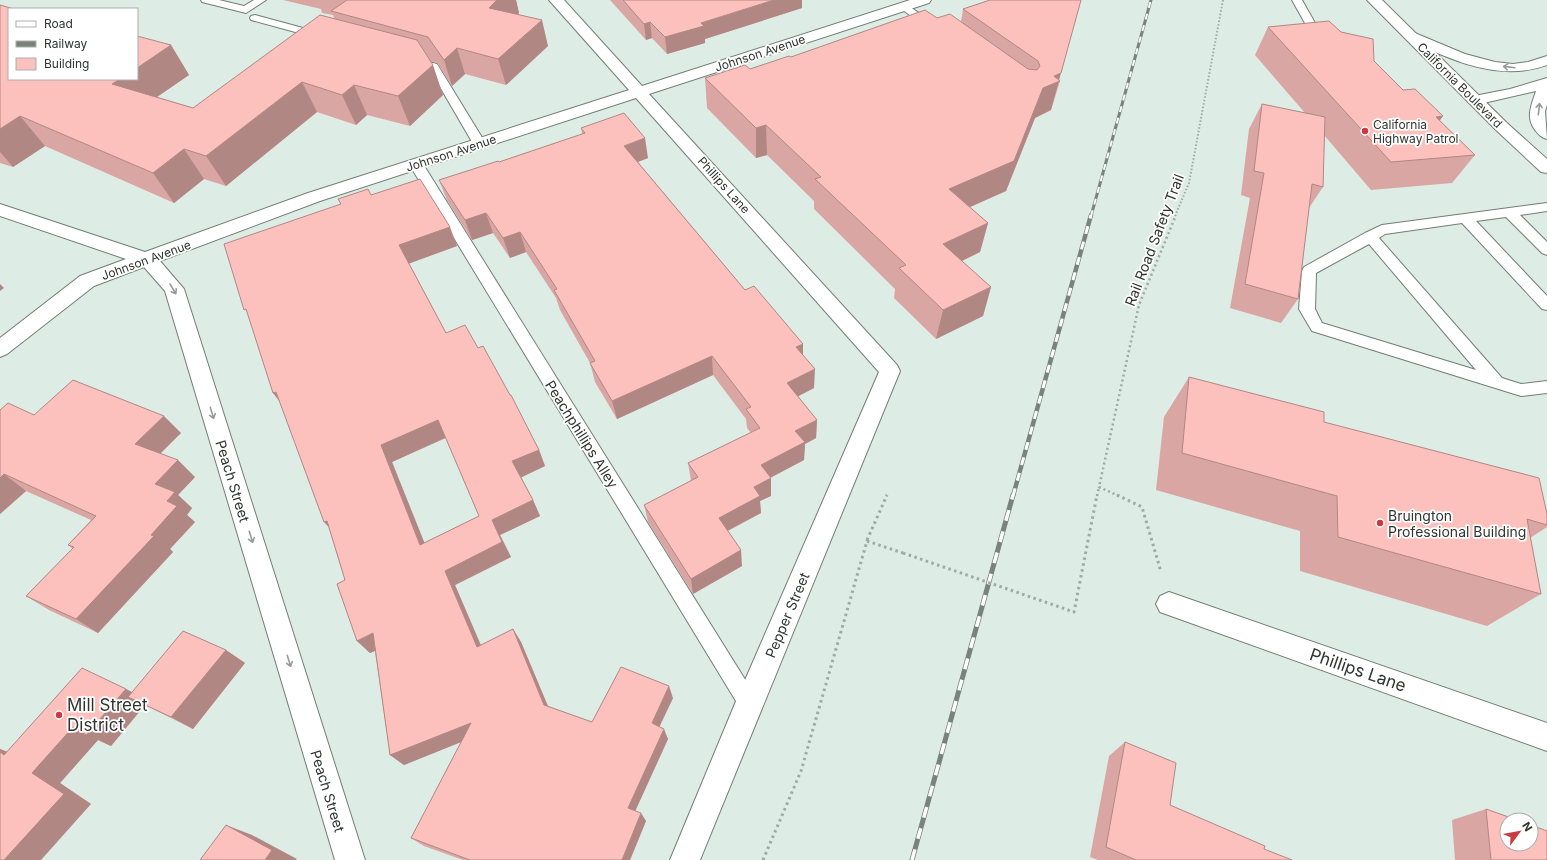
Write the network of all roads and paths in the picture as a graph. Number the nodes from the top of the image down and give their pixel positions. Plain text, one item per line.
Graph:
1 (206, 0) edge
2 (262, 0) edge
3 (556, 0) edge
4 (924, 0) edge
5 (1223, 0) edge
6 (1297, 0) edge
7 (1374, 0) edge
8 (904, 6) junction
9 (255, 18) dead end
10 (1310, 23) edge
11 (310, 33) junction
12 (942, 34) edge
13 (1410, 35) junction
14 (333, 39) edge
15 (298, 42) edge
16 (402, 58) edge
17 (1547, 60) edge
18 (1547, 83) edge
19 (640, 91) junction
20 (1475, 100) junction
21 (1547, 134) edge
22 (480, 144) junction
23 (416, 164) junction
24 (1547, 168) edge
25 (1547, 207) edge
26 (0, 210) edge
27 (1509, 212) junction
28 (1465, 218) junction
29 (1370, 236) junction
30 (1547, 250) edge
31 (148, 260) junction
32 (1547, 305) edge
33 (0, 349) edge
34 (890, 371) joint
35 (1497, 382) junction
36 (1547, 387) edge
37 (1099, 487) junction
38 (887, 495) dead end
39 (867, 540) junction
40 (1169, 604) joint
41 (748, 704) junction
42 (1547, 736) edge
43 (350, 860) edge
44 (685, 860) edge
45 (763, 860) edge

1 - 2 lane
3 - 19 main road, Phillips Lane
4 - 8 main road, Johnson Avenue
5 - 37 path, Rail Road Safety Trail
6 - 10 lane
7 - 13 main road, California Boulevard
8 - 12 lane
8 - 19 main road, Johnson Avenue
9 - 11 lane
11 - 14 lane
11 - 15 lane
17 -> 13 main road
13 - 20 main road, California Boulevard
16 - 22 lane
18 - 20 main road
21 -> 18 main road
19 - 22 main road, Johnson Avenue
19 - 34 main road, Phillips Lane
20 - 24 main road, California Boulevard
22 - 23 main road, Johnson Avenue
23 - 31 main road, Johnson Avenue
23 - 41 lane, Peachphillips Alley
25 - 27 lane
26 - 31 main road, Peach Street
27 - 28 lane
27 - 30 lane
28 - 29 lane
28 - 32 lane
29 - 35 lane
29 - 35 lane
31 - 33 main road, Johnson Avenue
31 -> 43 main road, Peach Street
34 - 41 main road, Pepper Street
35 - 36 lane
37 - 39 path, Rail Road Safety Trail, bridge
37 - 40 path
38 - 39 path
39 - 45 path
40 - 42 main road, Phillips Lane
41 - 44 main road, Pepper Street

